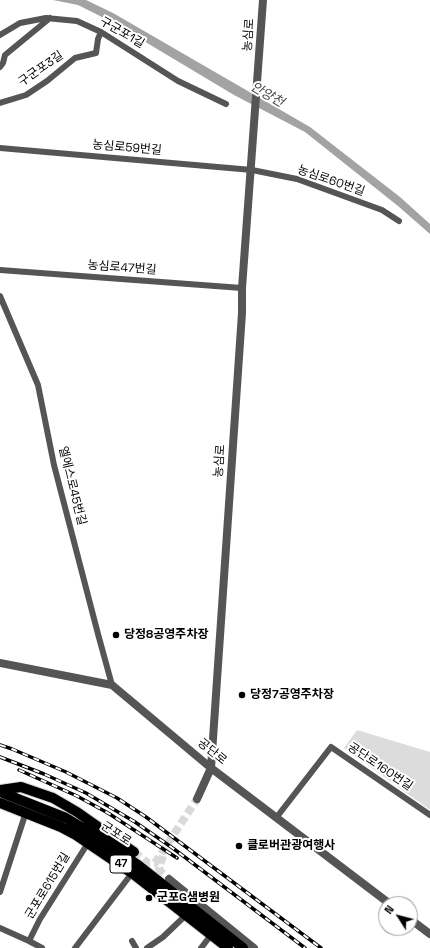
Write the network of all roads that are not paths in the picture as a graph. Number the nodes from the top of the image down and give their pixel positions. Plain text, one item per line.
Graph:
1 (263, 0) edge
2 (50, 18) junction
3 (100, 32) junction
4 (0, 35) edge
5 (0, 67) edge
6 (0, 103) edge
7 (226, 104) dead end
8 (0, 148) edge
9 (252, 170) junction
10 (399, 221) dead end
11 (0, 270) edge
12 (242, 288) junction
13 (0, 296) edge
14 (0, 663) edge
15 (112, 686) junction
16 (211, 768) junction
17 (0, 791) edge
18 (197, 799) tunnel mouth
19 (0, 803) edge
20 (26, 812) junction
21 (430, 815) edge
22 (276, 818) junction
23 (88, 843) junction
24 (134, 852) tunnel mouth
25 (132, 873) junction
26 (169, 879) tunnel mouth
27 (0, 892) edge
28 (379, 896) edge
29 (186, 915) junction
30 (418, 925) edge
31 (0, 928) edge
32 (429, 933) edge
33 (211, 935) junction
34 (29, 941) junction
35 (132, 941) dead end
36 (42, 948) edge
37 (75, 948) edge
38 (136, 948) edge
39 (147, 948) edge
40 (201, 948) edge
41 (228, 948) edge
42 (243, 948) edge
43 (254, 948) edge

1 - 9 street, 농심로
2 - 3 street, 구군포1길
2 - 4 street, 구군포1길
2 - 5 street
3 - 6 street, 구군포3길
3 - 7 street, 구군포1길
8 - 9 street, 농심로59번길
9 - 10 street, 농심로60번길
9 - 12 street, 농심로
11 - 12 street, 농심로47번길
12 - 16 street, 농심로
13 - 15 street, 엘에스로45번길
14 - 15 street, 공단로
15 - 16 street, 공단로
16 - 18 street, 농심로
16 - 22 street, 공단로
17 - 24 main road
17 - 42 main road, 군포로 / 47
19 - 20 main road, 군포로 / 47
20 - 23 main road, 군포로 / 47
20 - 27 street
21 - 22 street, 공단로160번길
22 - 28 street, 공단로
23 - 25 main road, 군포로 / 47
23 - 34 street, 군포로615번길
25 - 29 main road, 군포로 / 47
25 - 37 street
26 - 43 street
29 - 33 main road, 군포로 / 47
29 - 39 street
30 - 32 street
31 - 34 street
33 - 40 street
33 - 41 main road, 군포로 / 47
34 - 36 street
35 - 38 street

